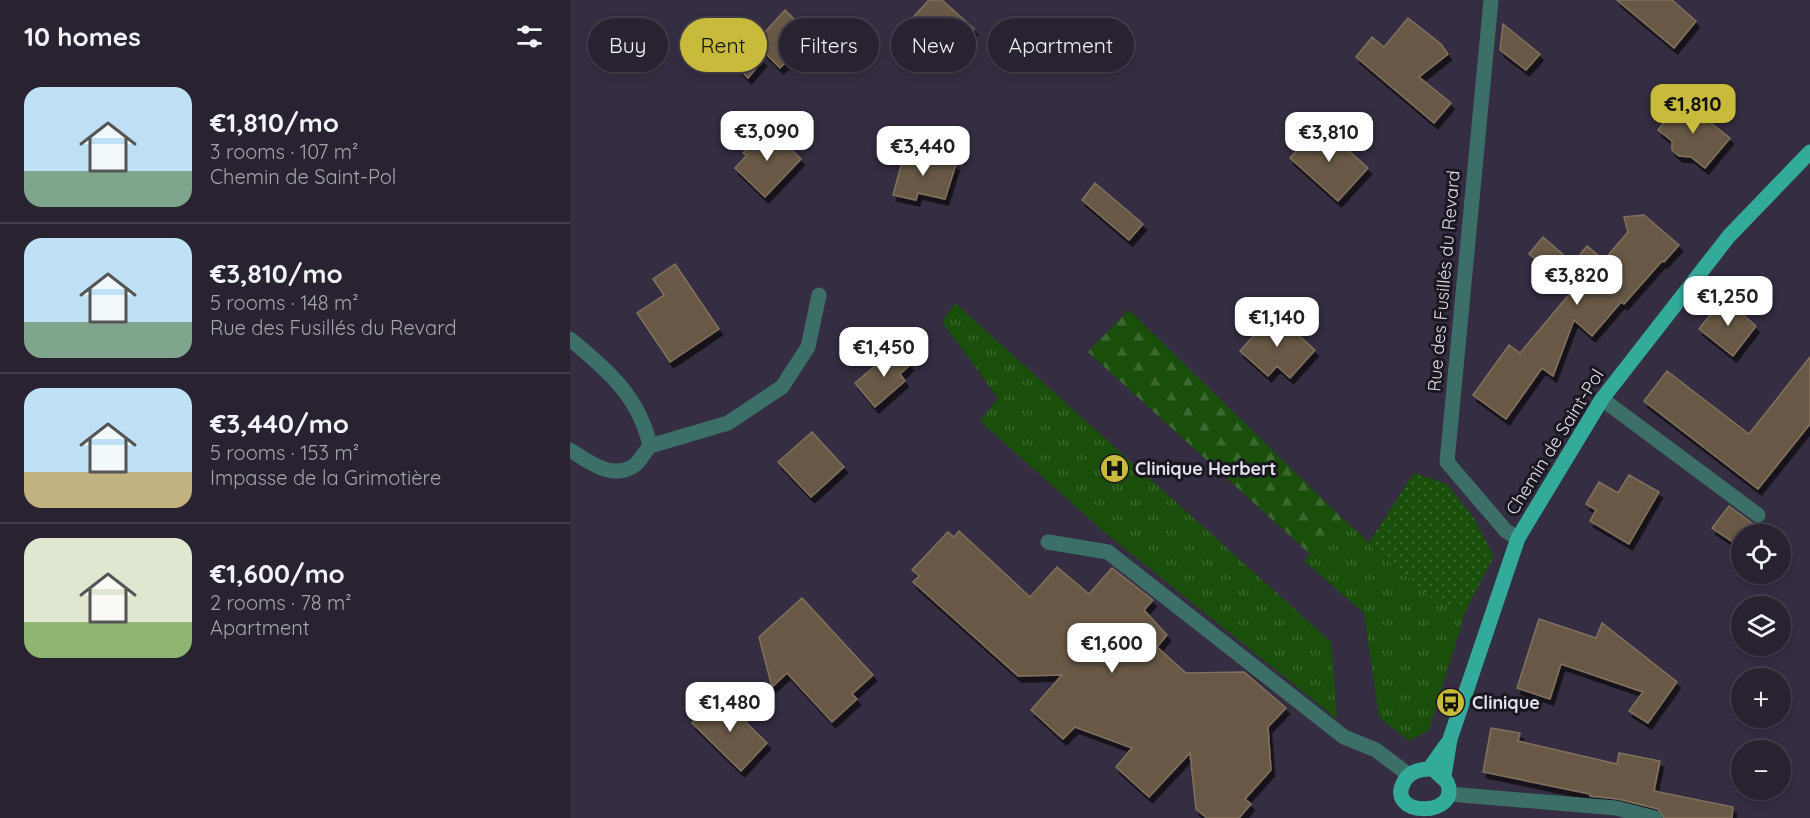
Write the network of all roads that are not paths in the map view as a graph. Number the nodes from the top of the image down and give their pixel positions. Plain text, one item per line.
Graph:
1 (1491, 0) edge
2 (1810, 152) edge
3 (819, 296) dead end
4 (570, 339) edge
5 (1602, 399) junction
6 (650, 446) junction
7 (570, 450) edge
8 (1758, 515) dead end
9 (1518, 538) junction
10 (1048, 542) dead end
11 (1436, 772) junction
12 (1409, 775) junction
13 (1449, 794) junction
14 (1414, 816) edge
15 (1431, 817) edge
16 (1655, 818) edge

1 - 9 street, Rue des Fusillés du Revard
2 - 5 main road, Chemin de Saint-Pol
3 - 6 street
4 - 6 street
5 - 8 street
5 - 9 main road, Chemin de Saint-Pol
6 - 7 street
9 - 11 main road, Chemin de Saint-Pol
10 - 12 street
11 - 12 main road
11 - 13 main road
12 - 14 main road
13 - 15 main road
13 - 16 street
14 - 15 main road

